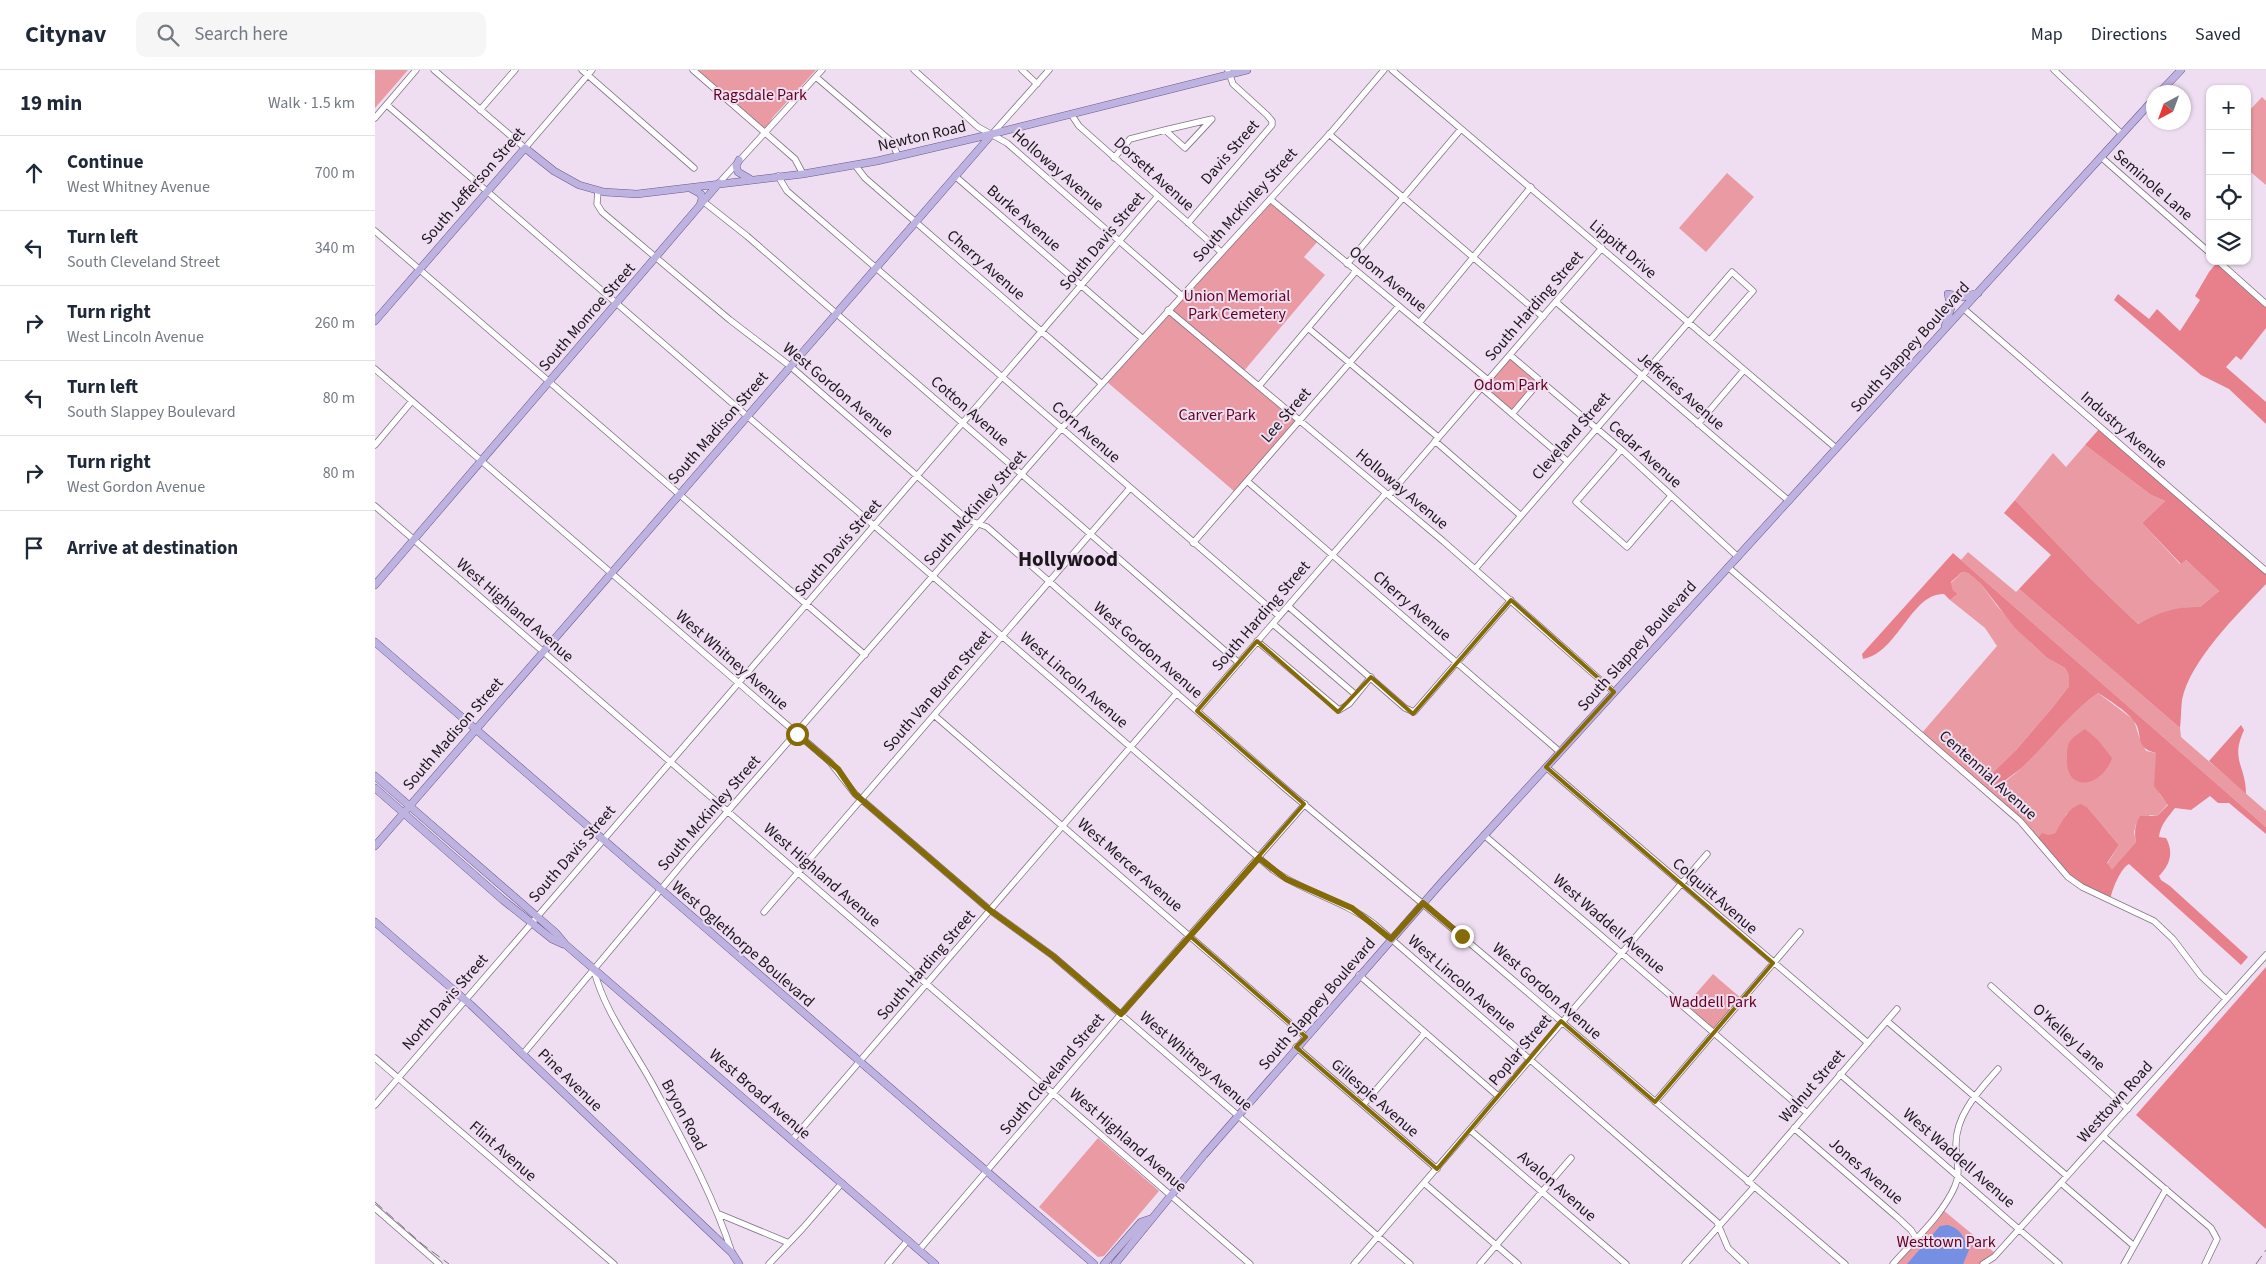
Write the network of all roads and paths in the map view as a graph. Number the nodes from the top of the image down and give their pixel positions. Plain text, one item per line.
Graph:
1 (417, 70) edge
2 (435, 70) edge
3 (515, 70) edge
4 (582, 70) edge
5 (693, 70) edge
6 (822, 70) edge
7 (914, 70) edge
8 (1022, 70) edge
9 (1049, 70) edge
10 (1247, 70) edge
11 (1384, 70) edge
12 (1392, 70) edge
13 (2053, 70) edge
14 (2181, 70) edge
15 (590, 72) edge
16 (1229, 72) edge
17 (816, 77) junction
18 (1037, 84) junction
19 (2167, 85) edge
20 (387, 104) junction
21 (2146, 108) edge
22 (480, 110) junction
23 (1071, 114) junction
24 (375, 118) edge
25 (1461, 129) junction
26 (1165, 130) junction
27 (764, 132) junction
28 (992, 134) junction
29 (1329, 134) junction
30 (2122, 134) junction
31 (525, 148) junction
32 (898, 156) junction
33 (1114, 158) junction
34 (2101, 158) junction
35 (739, 160) junction
36 (855, 165) junction
37 (694, 168) dead end
38 (803, 174) junction
39 (778, 176) junction
40 (955, 176) junction
41 (753, 179) junction
42 (719, 183) junction
43 (1531, 187) junction
44 (690, 188) junction
45 (487, 191) junction
46 (598, 191) junction
47 (1158, 196) junction
48 (1403, 196) junction
49 (1270, 199) junction
50 (702, 204) junction
51 (915, 223) junction
52 (1188, 223) junction
53 (375, 231) edge
54 (1120, 242) junction
55 (1602, 248) junction
56 (2206, 250) edge
57 (1221, 252) junction
58 (1473, 256) junction
59 (656, 258) junction
60 (1347, 264) junction
61 (2223, 265) edge
62 (876, 268) junction
63 (419, 270) junction
64 (1356, 272) junction
65 (1081, 286) junction
66 (1979, 292) junction
67 (1181, 295) junction
68 (1556, 302) junction
69 (617, 303) junction
70 (2266, 304) edge
71 (1399, 306) junction
72 (1964, 309) junction
73 (1168, 310) junction
74 (836, 314) junction
75 (1543, 317) junction
76 (375, 321) edge
77 (1688, 322) junction
78 (1419, 323) junction
79 (1308, 328) junction
80 (1943, 331) junction
81 (1042, 332) junction
82 (1143, 339) junction
83 (1710, 340) junction
84 (1509, 355) junction
85 (1350, 363) junction
86 (790, 366) junction
87 (375, 369) edge
88 (1744, 370) junction
89 (1642, 376) junction
90 (1002, 377) junction
91 (1488, 380) junction
92 (549, 382) junction
93 (1540, 382) junction
94 (1101, 384) junction
95 (1259, 386) junction
96 (1482, 388) junction
97 (412, 401) junction
98 (1512, 414) junction
99 (747, 415) junction
100 (1299, 421) junction
101 (963, 423) junction
102 (1699, 424) junction
103 (1061, 429) junction
104 (1596, 429) junction
105 (1437, 439) junction
106 (375, 445) edge
107 (1836, 448) junction
108 (1621, 450) junction
109 (481, 461) junction
110 (1567, 461) junction
111 (1022, 474) junction
112 (918, 476) junction
113 (1247, 481) junction
114 (1130, 488) junction
115 (679, 494) junction
116 (1387, 494) junction
117 (1671, 496) junction
118 (1789, 501) junction
119 (375, 506) edge
120 (1520, 515) junction
121 (874, 526) junction
122 (978, 526) junction
123 (1090, 534) junction
124 (413, 540) junction
125 (1193, 543) junction
126 (1332, 555) junction
127 (1738, 556) junction
128 (1728, 567) junction
129 (1475, 569) junction
130 (2266, 571) edge
131 (610, 573) junction
132 (934, 577) junction
133 (1049, 582) junction
134 (375, 585) edge
135 (1511, 600) junction
136 (807, 604) junction
137 (1288, 606) junction
138 (1279, 616) junction
139 (1273, 624) junction
140 (1002, 636) junction
141 (375, 642) edge
142 (1257, 642) junction
143 (543, 652) junction
144 (865, 655) junction
145 (1239, 663) junction
146 (1457, 663) junction
147 (1371, 678) junction
148 (738, 684) junction
149 (1614, 692) junction
150 (1177, 693) junction
151 (1356, 695) junction
152 (1197, 711) junction
153 (934, 715) junction
154 (475, 729) junction
155 (797, 734) junction
156 (1131, 748) junction
157 (1560, 752) junction
158 (670, 762) junction
159 (1546, 767) junction
160 (375, 776) edge
161 (375, 788) edge
162 (862, 799) junction
163 (1305, 804) junction
164 (409, 806) junction
165 (403, 812) junction
166 (728, 812) junction
167 (1064, 826) junction
168 (1484, 835) junction
169 (602, 840) junction
170 (375, 846) edge
171 (1707, 854) dead end
172 (1259, 858) junction
173 (799, 873) junction
174 (1681, 884) junction
175 (660, 890) junction
176 (1423, 903) junction
177 (991, 911) junction
178 (764, 912) dead end
179 (534, 920) junction
180 (375, 922) edge
181 (1799, 932) dead end
182 (1190, 936) junction
183 (1391, 939) junction
184 (1622, 953) junction
185 (2266, 955) edge
186 (1773, 963) junction
187 (594, 970) junction
188 (1359, 975) junction
189 (608, 982) junction
190 (927, 984) junction
191 (1991, 986) dead end
192 (602, 993) junction
193 (2226, 999) junction
194 (466, 1000) junction
195 (1897, 1009) dead end
196 (1121, 1014) junction
197 (1561, 1021) junction
198 (1887, 1021) junction
199 (1713, 1032) junction
200 (1425, 1033) junction
201 (1306, 1037) junction
202 (1868, 1044) junction
203 (1296, 1048) junction
204 (523, 1054) junction
205 (375, 1058) edge
206 (1530, 1059) junction
207 (860, 1063) junction
208 (1998, 1069) dead end
209 (1840, 1074) junction
210 (399, 1078) junction
211 (1053, 1094) junction
212 (1499, 1096) junction
213 (1974, 1096) junction
214 (1655, 1102) junction
215 (375, 1105) edge
216 (1363, 1105) junction
217 (2128, 1109) junction
218 (1807, 1113) junction
219 (1238, 1115) junction
220 (1794, 1128) junction
221 (1470, 1130) junction
222 (2103, 1136) junction
223 (792, 1140) junction
224 (1571, 1158) dead end
225 (1437, 1169) junction
226 (986, 1172) junction
227 (1958, 1175) junction
228 (2067, 1176) junction
229 (1748, 1182) junction
230 (842, 1183) junction
231 (1424, 1183) junction
232 (2061, 1183) junction
233 (1754, 1187) junction
234 (2166, 1190) junction
235 (1542, 1191) junction
236 (1171, 1194) junction
237 (376, 1210) edge
238 (719, 1214) junction
239 (1150, 1219) junction
240 (1720, 1226) junction
241 (2019, 1229) junction
242 (1378, 1236) junction
243 (1916, 1238) junction
244 (907, 1240) junction
245 (789, 1243) junction
246 (1496, 1245) junction
247 (2134, 1246) junction
248 (919, 1250) junction
249 (732, 1253) junction
250 (439, 1264) edge
251 (614, 1264) edge
252 (739, 1264) edge
253 (769, 1264) edge
254 (888, 1264) edge
255 (935, 1264) edge
256 (1094, 1264) edge
257 (1104, 1264) edge
258 (1115, 1264) edge
259 (1250, 1264) edge
260 (1354, 1264) edge
261 (1410, 1264) edge
262 (1480, 1264) edge
263 (1518, 1264) edge
264 (1626, 1264) edge
265 (1685, 1264) edge
266 (1745, 1264) edge
267 (1845, 1264) edge
268 (1893, 1264) edge
269 (1983, 1264) edge
270 (2059, 1264) edge
271 (2124, 1264) edge
272 (2205, 1264) edge

1 - 20 street
2 - 22 street
3 - 22 street
4 - 15 street
5 - 27 street
6 - 17 street, South Monroe Street
7 - 28 street, Holloway Avenue
8 - 18 street
9 - 18 street, South Madison Street
10 - 16 main road, Newton Road
11 - 29 street, South McKinley Street
12 - 25 street, Lippitt Drive
13 - 30 street
14 - 19 main road
15 - 31 street, South Jefferson Street
15 - 37 street
16 - 23 main road, Newton Road
16 - 52 street, Davis Street
17 - 27 street, South Monroe Street
17 - 32 street
18 - 28 street, South Madison Street
20 - 24 street
20 - 45 street, West Lincoln Avenue
21 - 30 main road, South Slappey Boulevard
22 - 31 street
23 - 28 main road, Newton Road
23 - 33 street, Dorsett Avenue
25 - 43 street, Lippitt Drive
25 - 48 street
26 - 26 street
26 - 33 street
27 - 35 street, South Monroe Street
27 - 38 street
28 - 32 main road, Newton Road
28 - 40 main road, South Madison Street
28 - 54 street, Holloway Avenue
29 - 48 street
29 - 49 street, South McKinley Street
30 - 34 main road, South Slappey Boulevard
31 - 45 main road, South Jefferson Street
31 - 46 main road
32 - 36 main road, Newton Road
33 - 47 street, Dorsett Avenue
34 - 56 street, Seminole Lane
34 - 66 main road, South Slappey Boulevard
35 - 41 main road
35 - 42 street, South Monroe Street
36 - 38 main road, Newton Road
36 - 51 street, Cherry Avenue
38 - 39 main road, Newton Road
39 - 41 main road, Newton Road
39 - 62 street, Corn Avenue
40 - 51 main road, South Madison Street
40 - 65 street, Burke Avenue
41 - 42 main road, Newton Road
42 - 44 main road, Newton Road
42 - 50 main road, South Monroe Street
43 - 55 street, Lippitt Drive
43 - 58 street
44 - 46 main road, Newton Road
44 - 50 main road
45 - 63 main road, South Jefferson Street
45 - 69 street, West Lincoln Avenue
46 - 59 street, West Gordon Avenue
47 - 52 street, Dorsett Avenue
47 - 54 street, South Davis Street
48 - 58 street
48 - 60 street
49 - 57 street, South McKinley Street
49 - 60 street, Odom Avenue
50 - 59 main road, South Monroe Street
50 - 74 street, Cotton Avenue
51 - 62 main road, South Madison Street
51 - 81 street, Cherry Avenue
52 - 57 street, Dorsett Avenue
53 - 63 street
54 - 65 street, South Davis Street
54 - 67 street, Holloway Avenue
55 - 68 street, South Harding Street
55 - 77 street, Lippitt Drive
57 - 67 street, South McKinley Street
58 - 75 street
58 - 78 street
59 - 69 main road, South Monroe Street
59 - 86 street, West Gordon Avenue
60 - 64 street, Odom Avenue
61 - 70 street
62 - 74 main road, South Madison Street
62 - 90 street, Corn Avenue
63 - 76 main road, South Jefferson Street
63 - 92 street
64 - 71 street, Odom Avenue
64 - 79 street
65 - 81 street, South Davis Street
65 - 82 street, Burke Avenue
66 - 72 main road, South Slappey Boulevard
66 - 80 main road
67 - 73 street, South McKinley Street
68 - 75 street, South Harding Street
68 - 89 street, Jefferies Avenue
69 - 92 main road, South Monroe Street
69 - 99 street, West Lincoln Avenue
71 - 78 street, Odom Avenue
71 - 85 street, Lee Street
72 - 80 main road, South Slappey Boulevard
72 - 130 street, Industry Avenue
73 - 82 street, South McKinley Street
73 - 95 street, Holloway Avenue
74 - 86 main road, South Madison Street
74 - 101 street, Cotton Avenue
75 - 84 street, South Harding Street
77 - 83 street, Lippitt Drive
77 - 83 street, Cleveland Street
77 - 89 street, Cleveland Street
78 - 91 street, Odom Avenue
79 - 85 street
79 - 95 street
80 - 107 main road, South Slappey Boulevard
81 - 90 street, South Davis Street
81 - 94 street, Cherry Avenue
82 - 94 street, South McKinley Street
83 - 88 street, Lippitt Drive
84 - 91 street, South Harding Street
84 - 93 street, Cedar Avenue
85 - 100 street, Lee Street
85 - 105 street
86 - 99 main road, South Madison Street
86 - 112 street, West Gordon Avenue
87 - 97 street, West Whitney Avenue
88 - 102 street
88 - 107 street, Lippitt Drive
89 - 102 street, Jefferies Avenue
89 - 104 street, Cleveland Street
90 - 101 street, South Davis Street
90 - 103 street, Corn Avenue
91 - 96 street, South Harding Street
92 - 109 main road, South Monroe Street
92 - 115 street
93 - 98 street
93 - 104 street, Cedar Avenue
94 - 103 street, South McKinley Street
95 - 100 street, Holloway Avenue
96 - 98 street
96 - 105 street, South Harding Street
97 - 106 street
97 - 109 street, West Whitney Avenue
98 - 110 street
99 - 115 main road, South Madison Street
99 - 121 street, West Lincoln Avenue
100 - 113 street, Lee Street
100 - 116 street, Holloway Avenue
101 - 111 street, Cotton Avenue
101 - 112 street, South Davis Street
102 - 118 street, Jefferies Avenue
103 - 111 street, South McKinley Street
103 - 114 street, Corn Avenue
104 - 108 street, Cedar Avenue
104 - 110 street, Cleveland Street
105 - 116 street, South Harding Street
105 - 120 street
107 - 118 main road, South Slappey Boulevard
108 - 117 street, Cedar Avenue
108 - 117 street
109 - 124 main road, South Monroe Street
109 - 131 street, West Whitney Avenue
110 - 120 street, Cleveland Street
111 - 122 street, South McKinley Street
111 - 123 street, Cotton Avenue
112 - 121 street, South Davis Street
112 - 122 street, West Gordon Avenue
113 - 125 street, Lee Street
113 - 126 street, Cherry Avenue
114 - 123 street, South Van Buren Street
114 - 125 street, Corn Avenue
115 - 131 main road, South Madison Street
115 - 136 street
116 - 126 street, South Harding Street
116 - 129 street, Holloway Avenue
117 - 127 street, Cedar Avenue
118 - 127 main road, South Slappey Boulevard
119 - 124 street, West Highland Avenue
120 - 129 street, Cleveland Street
121 - 132 street, West Lincoln Avenue
121 - 136 street, South Davis Street
122 - 132 street, South McKinley Street
122 - 133 street, West Gordon Avenue
123 - 133 street, South Van Buren Street
123 - 145 street, Cotton Avenue
124 - 134 main road, South Monroe Street
124 - 143 street, West Highland Avenue
125 - 138 street, Corn Avenue
126 - 137 street, South Harding Street
126 - 146 street, Cherry Avenue
127 - 128 main road, South Slappey Boulevard
128 - 149 main road, South Slappey Boulevard
128 - 193 street, Centennial Avenue
129 - 135 street, Holloway Avenue
131 - 143 main road, South Madison Street
131 - 148 street, West Whitney Avenue
132 - 140 street, West Lincoln Avenue
132 - 144 street, South McKinley Street
133 - 140 street, South Van Buren Street
133 - 150 street, West Gordon Avenue
135 - 146 street
135 - 149 street, Holloway Avenue
136 - 144 street
136 - 148 street, South Davis Street
137 - 138 street, South Harding Street
137 - 147 street
138 - 139 street, South Harding Street
139 - 142 street, South Harding Street
139 - 151 street
140 - 153 street, South Van Buren Street
140 - 156 street, West Lincoln Avenue
141 - 154 main road, West Oglethorpe Boulevard
142 - 145 street, South Harding Street
142 - 151 street
143 - 154 main road, South Madison Street
143 - 158 street, West Highland Avenue
144 - 155 street, South McKinley Street
145 - 152 street, South Harding Street
146 - 147 street
146 - 157 street, Cherry Avenue
147 - 151 street
148 - 155 street, West Whitney Avenue
148 - 158 street, South Davis Street
149 - 157 main road, South Slappey Boulevard
150 - 152 street, West Gordon Avenue
150 - 156 street, South Harding Street
152 - 163 street, West Gordon Avenue
153 - 162 street, South Van Buren Street
153 - 167 street, West Mercer Avenue
154 - 164 main road, South Madison Street
154 - 169 main road, West Oglethorpe Boulevard
155 - 162 street, West Whitney Avenue
155 - 166 street, South McKinley Street
156 - 167 street, South Harding Street
156 - 172 street, West Lincoln Avenue
157 - 159 main road, South Slappey Boulevard
158 - 166 street, West Highland Avenue
158 - 169 street, South Davis Street
159 - 168 main road, South Slappey Boulevard
159 - 174 street, Colquitt Avenue
160 - 164 main road, West Broad Avenue
161 - 165 main road, West Broad Avenue
162 - 173 street, South Van Buren Street
162 - 177 street, West Whitney Avenue
163 - 172 street, South Cleveland Street
163 - 176 street, West Gordon Avenue
164 - 165 main road, South Madison Street
164 - 179 main road, West Broad Avenue
165 - 170 main road, South Madison Street
165 - 179 main road, West Broad Avenue
166 - 173 street, West Highland Avenue
166 - 175 street, South McKinley Street
167 - 177 street, South Harding Street
167 - 182 street, West Mercer Avenue
168 - 176 main road, South Slappey Boulevard
168 - 184 street, West Waddell Avenue
169 - 175 main road, West Oglethorpe Boulevard
169 - 179 street, South Davis Street
171 - 174 street, Poplar Street
172 - 182 street, South Cleveland Street
172 - 183 street, West Lincoln Avenue
173 - 178 street, South Van Buren Street
173 - 190 street, West Highland Avenue
174 - 184 street, Poplar Street
174 - 186 street, Colquitt Avenue
175 - 187 street, South McKinley Street
175 - 207 main road, West Oglethorpe Boulevard
176 - 183 main road, South Slappey Boulevard
176 - 197 street, West Gordon Avenue
177 - 190 street, South Harding Street
177 - 196 street, West Whitney Avenue
179 - 187 main road, West Broad Avenue
179 - 194 street, North Davis Street
180 - 194 main road, Pine Avenue
181 - 186 street
182 - 196 street, South Cleveland Street
182 - 201 street, West Mercer Avenue
183 - 188 main road, South Slappey Boulevard
183 - 206 street, West Lincoln Avenue
184 - 197 street, Poplar Street
184 - 199 street, West Waddell Avenue
185 - 193 street, Westtown Road
186 - 199 street
186 - 202 street, Colquitt Avenue
187 - 189 main road, West Broad Avenue
187 - 192 street, Bryon Road
187 - 204 street, South McKinley Street
188 - 200 street
188 - 201 main road, South Slappey Boulevard
189 - 192 street
189 - 223 main road, West Broad Avenue
190 - 207 street, South Harding Street
190 - 211 street, West Highland Avenue
191 - 217 street, O'Kelley Lane
192 - 238 street, Bryon Road
193 - 217 street, Westtown Road
194 - 204 main road, Pine Avenue
194 - 210 street, North Davis Street
195 - 198 street, Walnut Street
196 - 211 street, South Cleveland Street
196 - 219 street, West Whitney Avenue
197 - 206 street, Poplar Street
197 - 214 street, West Gordon Avenue
198 - 202 street, Walnut Street
198 - 213 street
199 - 214 street
199 - 218 street, West Waddell Avenue
200 - 212 street
200 - 216 street
201 - 203 main road, South Slappey Boulevard
202 - 209 street, Walnut Street
203 - 216 street, Gillespie Avenue
203 - 219 main road, South Slappey Boulevard
204 - 249 main road, Pine Avenue
205 - 210 street, Flint Avenue
206 - 212 street, Poplar Street
206 - 240 street, West Lincoln Avenue
207 - 223 street, South Harding Street
207 - 226 main road, West Oglethorpe Boulevard
208 - 213 street
209 - 218 street, Walnut Street
209 - 227 street, West Waddell Avenue
210 - 215 street, North Davis Street
210 - 251 street, Flint Avenue
211 - 226 street, South Cleveland Street
211 - 236 street, West Highland Avenue
212 - 221 street, Poplar Street
213 - 227 street
213 - 228 street
214 - 229 street, West Gordon Avenue
216 - 225 street, Gillespie Avenue
217 - 222 street, Westtown Road
218 - 220 street, Walnut Street
219 - 236 main road, South Slappey Boulevard
219 - 242 street, West Whitney Avenue
220 - 229 street, Walnut Street
220 - 243 street, Jones Avenue
221 - 225 street, Poplar Street
221 - 235 street, Avalon Avenue
222 - 228 street, Westtown Road
222 - 234 street
223 - 230 main road, West Broad Avenue
224 - 235 street
225 - 231 street, Poplar Street
226 - 248 street, South Cleveland Street
226 - 256 main road, West Oglethorpe Boulevard
227 - 241 street, West Waddell Avenue
227 - 243 street
228 - 232 street, Westtown Road
229 - 233 street, West Gordon Avenue
230 - 244 main road, West Broad Avenue
230 - 245 street
231 - 242 street, Poplar Street
231 - 246 street
232 - 241 street, Westtown Road
232 - 247 street
233 - 240 street
233 - 267 street, West Gordon Avenue
234 - 247 street
234 - 272 street
235 - 246 street
235 - 264 street, Avalon Avenue
236 - 239 main road, South Slappey Boulevard
236 - 259 street, West Highland Avenue
237 - 250 street
238 - 245 street
238 - 249 street, Bryon Road
239 - 257 main road, South Slappey Boulevard
239 - 258 main road, South Slappey Boulevard
240 - 265 street
240 - 266 street, West Lincoln Avenue
241 - 269 street, Westtown Road
241 - 270 street, West Waddell Avenue
242 - 260 street, Poplar Street
242 - 261 street, West Whitney Avenue
243 - 268 street
244 - 248 main road, West Broad Avenue
244 - 254 street
245 - 253 street
246 - 262 street
246 - 263 street
247 - 271 street
248 - 255 main road, West Broad Avenue
249 - 252 main road, Pine Avenue

